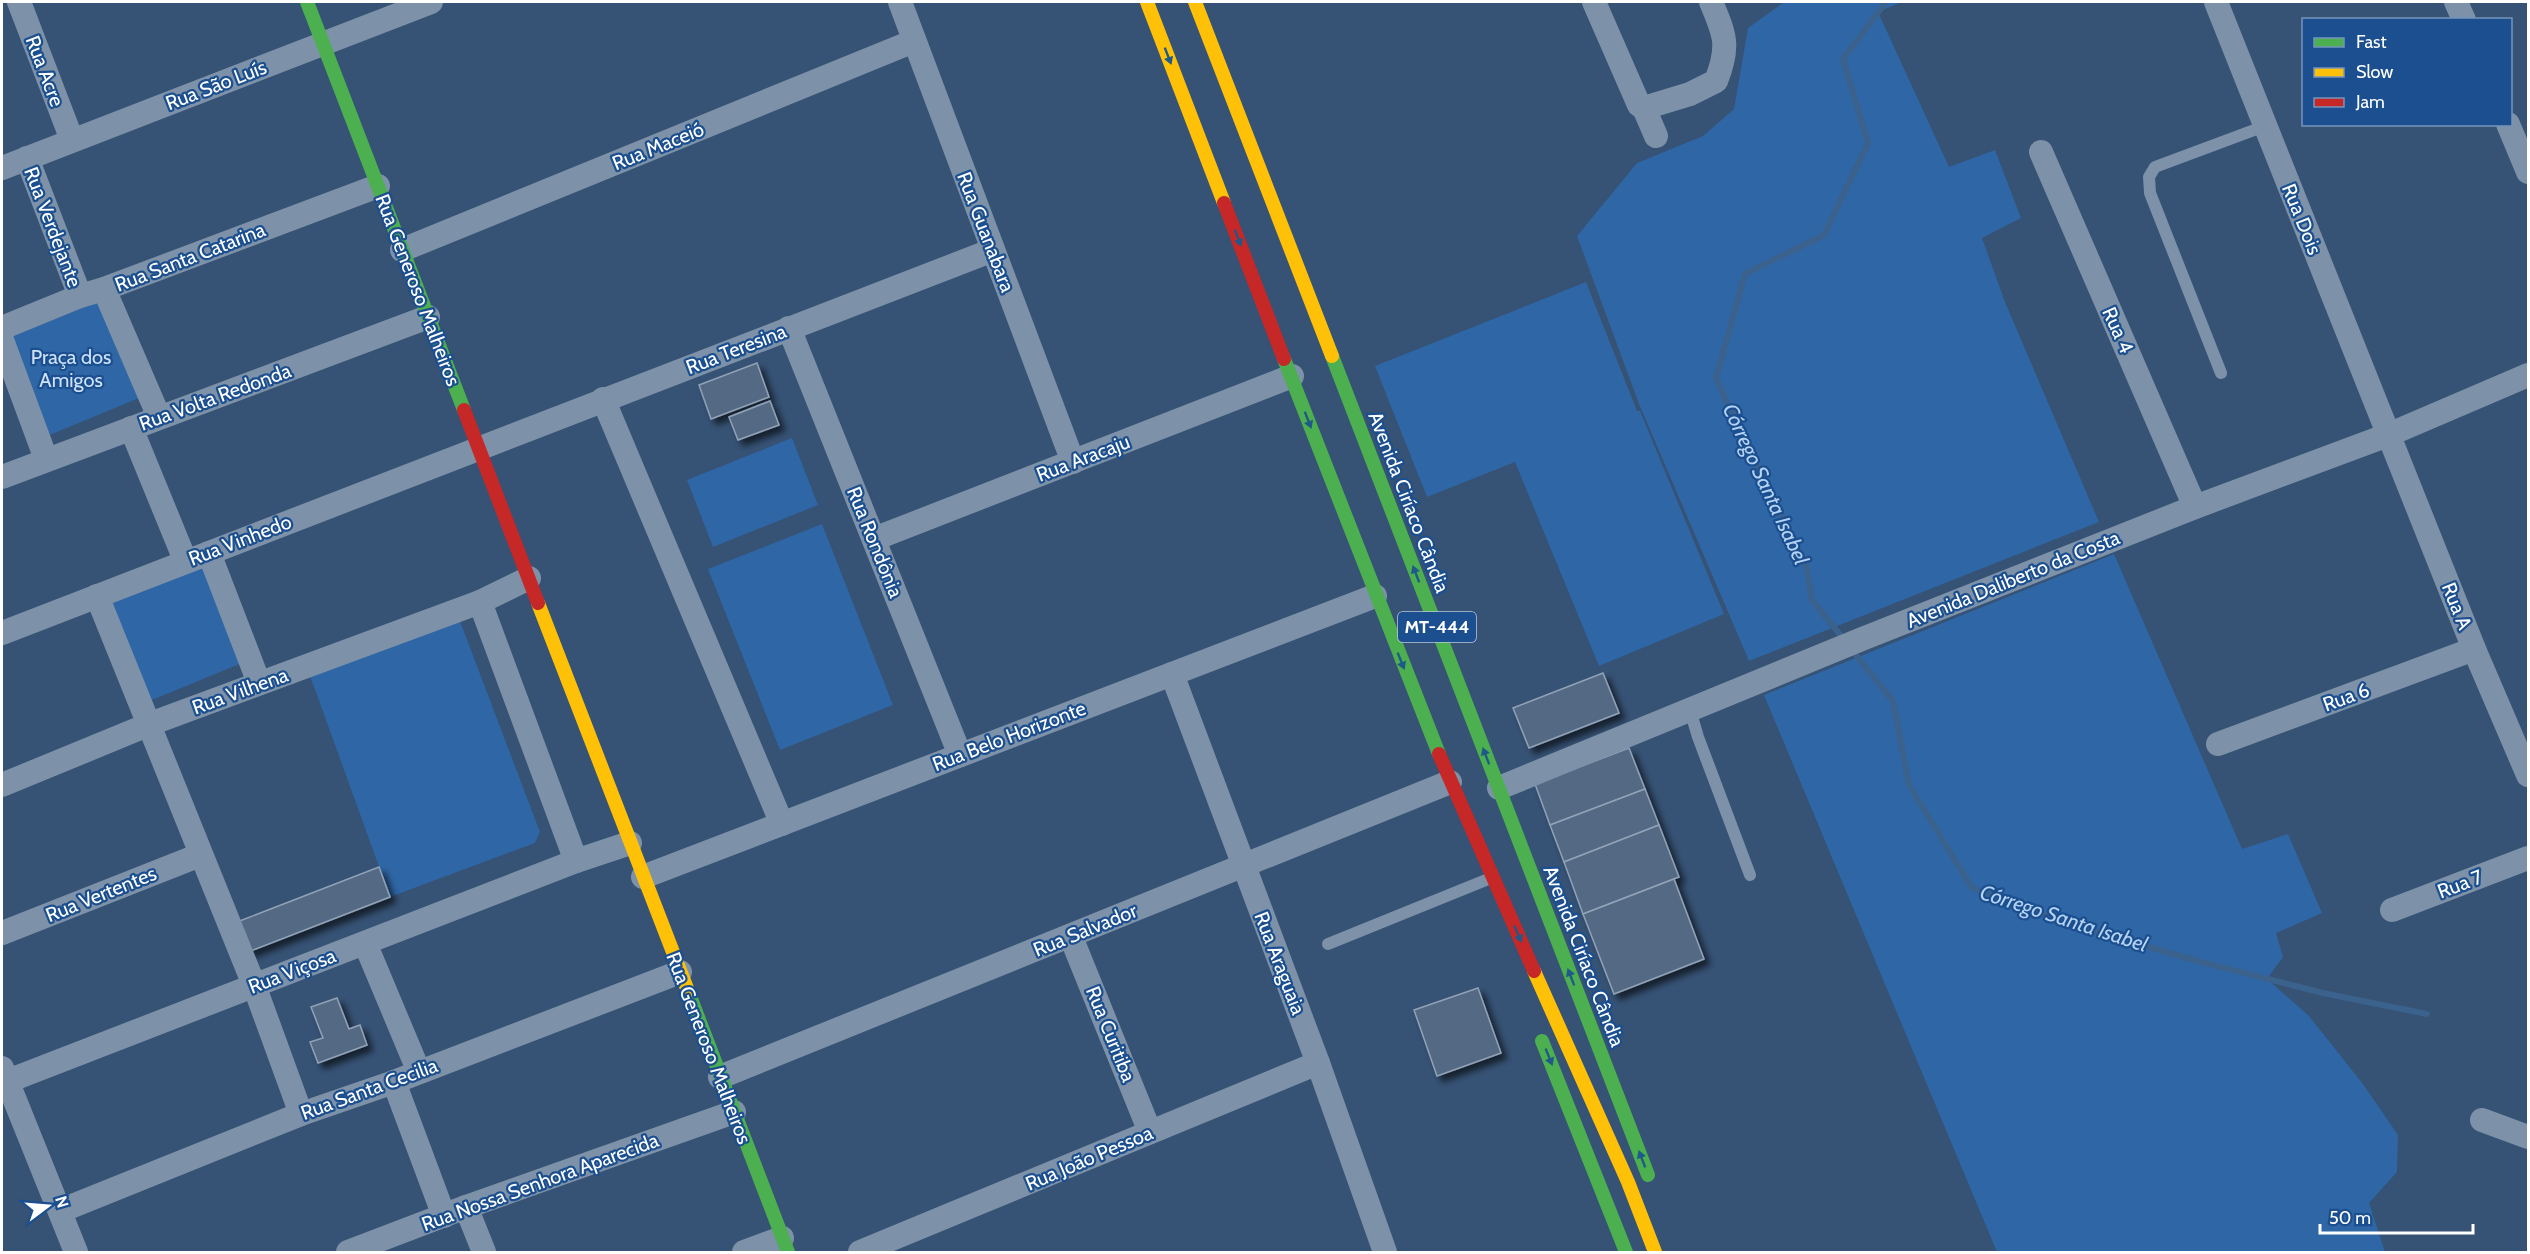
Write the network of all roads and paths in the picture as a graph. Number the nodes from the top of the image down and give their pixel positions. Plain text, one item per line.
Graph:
1 (19, 2) edge
2 (307, 2) edge
3 (431, 2) edge
4 (900, 2) edge
5 (1147, 2) edge
6 (1195, 2) edge
7 (1594, 2) edge
8 (1710, 2) edge
9 (2216, 2) edge
10 (2456, 2) edge
11 (2463, 18) edge
12 (914, 41) junction
13 (323, 43) junction
14 (1644, 108) junction
15 (2265, 126) junction
16 (2509, 126) edge
17 (1656, 136) dead end
18 (72, 140) junction
19 (2041, 152) dead end
20 (27, 158) junction
21 (2, 168) edge
22 (2529, 172) edge
23 (378, 186) junction
24 (402, 250) junction
25 (993, 250) junction
26 (104, 289) junction
27 (80, 296) junction
28 (428, 317) junction
29 (2, 328) edge
30 (789, 328) junction
31 (2, 340) edge
32 (2221, 373) dead end
33 (2529, 375) edge
34 (1292, 376) junction
35 (603, 399) junction
36 (159, 417) junction
37 (130, 428) junction
38 (2388, 435) junction
39 (479, 448) junction
40 (46, 459) junction
41 (1073, 462) junction
42 (2, 477) edge
43 (2195, 507) junction
44 (874, 539) junction
45 (209, 553) junction
46 (185, 560) junction
47 (529, 578) junction
48 (97, 596) junction
49 (1375, 596) junction
50 (480, 602) junction
51 (2, 633) edge
52 (2474, 649) junction
53 (1172, 674) junction
54 (260, 683) junction
55 (1690, 710) junction
56 (150, 724) junction
57 (2218, 744) dead end
58 (960, 755) junction
59 (2529, 775) edge
60 (1450, 782) junction
61 (2, 785) edge
62 (1499, 788) junction
63 (1468, 823) junction
64 (782, 824) junction
65 (630, 843) junction
66 (200, 855) junction
67 (2529, 858) edge
68 (576, 861) junction
69 (1242, 866) junction
70 (1750, 875) dead end
71 (643, 877) junction
72 (1486, 880) junction
73 (2392, 910) dead end
74 (2, 933) edge
75 (1071, 937) junction
76 (1503, 937) dead end
77 (365, 943) junction
78 (1328, 944) dead end
79 (680, 972) junction
80 (254, 986) junction
81 (1537, 1027) dead end
82 (1318, 1063) junction
83 (419, 1072) junction
84 (5, 1073) edge
85 (720, 1077) junction
86 (394, 1082) junction
87 (734, 1112) junction
88 (301, 1114) junction
89 (2482, 1120) dead end
90 (1150, 1132) junction
91 (2529, 1137) edge
92 (1652, 1186) dead end
93 (466, 1207) junction
94 (60, 1211) junction
95 (444, 1216) junction
96 (785, 1245) edge
97 (354, 1251) edge
98 (76, 1252) edge
99 (484, 1252) edge
100 (744, 1252) edge
101 (860, 1252) edge
102 (1385, 1252) edge
103 (1626, 1252) edge
104 (1655, 1252) edge

1 - 18 street, Rua Acre
2 - 13 main road, Rua Generoso Malheiros
3 - 13 street, Rua São Luís
4 - 12 street, Rua Guanabara
5 -> 34 main road, MT-444
62 -> 6 main road, Avenida Ciríaco Cândia / MT-444
7 - 14 street
8 - 14 street
9 - 15 street, Rua Dois
10 - 11 street
12 - 24 street, Rua Maceió
12 - 25 street, Rua Guanabara
13 - 18 street, Rua São Luís
13 - 23 main road, Rua Generoso Malheiros
14 - 17 street
15 - 32 lane
15 - 38 street, Rua Dois
16 - 22 street
18 - 20 street, Rua São Luís
19 - 43 street, Rua 4
20 - 21 street, Rua São Luís
20 - 27 street, Rua Verdejante
23 - 24 main road, Rua Generoso Malheiros
23 - 26 street, Rua Santa Catarina
24 - 28 main road, Rua Generoso Malheiros
25 - 30 street, Rua Teresina
25 - 41 street, Rua Guanabara
26 - 27 street, Rua Santa Catarina
26 - 36 street
27 - 29 street, Rua Santa Catarina
28 - 36 street, Rua Volta Redonda
28 - 39 main road, Rua Generoso Malheiros
30 - 35 street, Rua Teresina
30 - 44 street, Rua Rondônia
31 - 40 street
33 - 38 street, Avenida Daliberto da Costa
34 - 41 street, Rua Aracaju
34 -> 49 main road, MT-444
35 - 39 street, Rua Teresina
35 - 64 street
36 - 37 street, Rua Volta Redonda
37 - 40 street, Rua Volta Redonda
37 - 46 street
38 - 43 street, Avenida Daliberto da Costa
38 - 52 street, Rua A
39 - 45 street, Rua Vinhedo
39 - 47 main road, Rua Generoso Malheiros
40 - 42 street, Rua Volta Redonda
41 - 44 street, Rua Aracaju
43 - 55 street, Avenida Daliberto da Costa
44 - 58 street, Rua Rondônia
45 - 46 street, Rua Vinhedo
45 - 54 street
46 - 48 street, Rua Vinhedo
47 - 50 street
47 - 65 main road, Rua Generoso Malheiros
48 - 51 street, Rua Vinhedo
48 - 56 street
49 - 53 street, Rua Belo Horizonte
49 -> 60 main road, MT-444
50 - 54 street, Rua Vilhena
50 - 68 street
52 - 57 street, Rua 6
52 - 59 street, Rua A
53 - 58 street, Rua Belo Horizonte
53 - 69 street, Rua Araguaia
54 - 56 street, Rua Vilhena
55 - 62 street, Avenida Daliberto da Costa
55 - 70 lane
56 - 61 street, Rua Vilhena
56 - 66 street
58 - 64 street, Rua Belo Horizonte
60 - 63 main road, MT-444
60 - 69 street, Rua Salvador
92 -> 62 main road, Avenida Ciríaco Cândia / MT-444
63 - 72 main road, MT-444
63 -> 104 main road
64 - 71 street, Rua Belo Horizonte
65 - 68 street
65 - 71 main road, Rua Generoso Malheiros
66 - 74 street, Rua Vertentes
66 - 80 street
67 - 73 street, Rua 7
68 - 77 street, Rua Viçosa
69 - 75 street, Rua Salvador
69 - 82 street, Rua Araguaia
71 - 79 main road, Rua Generoso Malheiros
72 - 76 main road, MT-444
72 - 78 lane
75 - 85 street, Rua Salvador
75 - 90 street, Rua Curitiba
77 - 80 street, Rua Viçosa
77 - 83 street
79 - 83 street, Rua Santa Cecilia
79 - 85 main road, Rua Generoso Malheiros
80 - 84 street, Rua Viçosa
80 - 88 street
81 -> 103 main road
82 - 90 street, Rua João Pessoa
82 - 102 street, Rua Araguaia
83 - 86 street, Rua Santa Cecilia
84 - 94 street
85 - 87 main road, Rua Generoso Malheiros
86 - 88 street, Rua Santa Cecilia
86 - 95 street
87 - 93 street, Rua Nossa Senhora Aparecida
87 - 96 main road, Rua Generoso Malheiros
88 - 94 street, Rua Santa Cecilia
89 - 91 street
90 - 101 street, Rua João Pessoa
93 - 95 street, Rua Nossa Senhora Aparecida
93 - 99 street
94 - 98 street
95 - 97 street, Rua Nossa Senhora Aparecida
96 - 100 street

